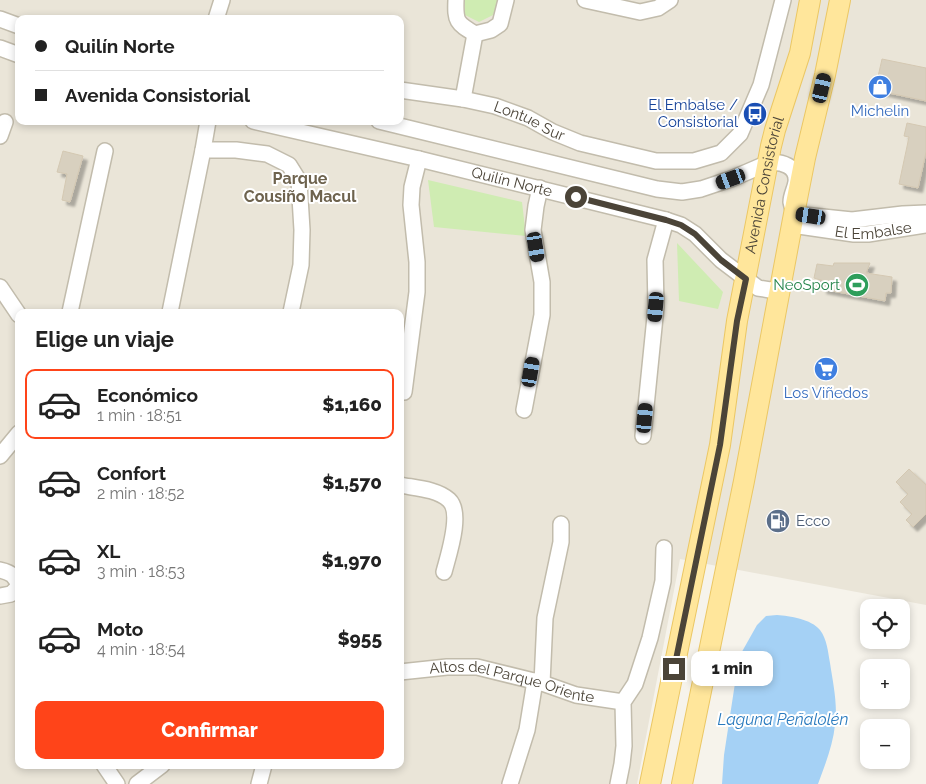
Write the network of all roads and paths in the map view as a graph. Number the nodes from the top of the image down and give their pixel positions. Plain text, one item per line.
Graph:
1 (222, 0) edge
2 (456, 0) edge
3 (506, 0) edge
4 (585, 0) edge
5 (670, 0) edge
6 (783, 0) edge
7 (810, 0) edge
8 (840, 0) edge
9 (217, 15) edge
10 (0, 19) edge
11 (15, 25) edge
12 (475, 34) junction
13 (0, 48) edge
14 (15, 54) edge
15 (404, 91) edge
16 (463, 99) junction
17 (207, 125) edge
18 (270, 125) edge
19 (395, 125) edge
20 (105, 150) dead end
21 (203, 150) junction
22 (419, 159) junction
23 (768, 163) junction
24 (540, 188) junction
25 (926, 213) edge
26 (793, 219) junction
27 (666, 220) junction
28 (926, 225) edge
29 (746, 279) junction
30 (0, 287) edge
31 (779, 289) junction
32 (15, 309) edge
33 (71, 309) edge
34 (171, 309) edge
35 (293, 309) edge
36 (404, 392) dead end
37 (524, 410) dead end
38 (643, 436) dead end
39 (15, 437) edge
40 (1, 453) edge
41 (404, 486) edge
42 (561, 524) dead end
43 (664, 548) dead end
44 (0, 570) edge
45 (444, 572) dead end
46 (15, 578) edge
47 (15, 590) edge
48 (0, 596) edge
49 (404, 672) edge
50 (539, 682) junction
51 (623, 702) junction
52 (666, 706) junction
53 (696, 714) junction
54 (107, 769) edge
55 (157, 769) edge
56 (263, 769) edge
57 (118, 784) edge
58 (137, 784) edge
59 (259, 784) edge
60 (510, 784) edge
61 (618, 784) edge
62 (650, 784) edge
63 (682, 784) edge

1 - 9 street
2 - 12 street
3 - 12 street
4 - 5 street
6 - 16 street, Lontue Sur
7 - 23 main road, Avenida Consistorial
8 - 26 main road
10 - 11 street
12 - 16 street
13 - 14 street
15 - 16 street, Lontue Sur
17 - 21 street
18 - 22 street, Quilín Norte
19 - 23 street, Quilín Norte
20 - 33 street
21 - 34 street
21 - 35 street
22 - 24 street, Quilín Norte
22 - 36 street
23 - 26 street
23 - 29 main road, Avenida Consistorial
24 - 27 street, Quilín Norte
24 - 37 street
25 - 26 street, El Embalse
26 - 28 street, El Embalse
26 - 31 main road
27 - 29 street, Quilín Norte
27 - 38 street
29 - 31 street, Quilín Norte
29 - 52 main road, Avenida Consistorial
30 - 32 street
31 - 53 main road
39 - 40 street
41 - 45 street
42 - 50 street
43 - 51 street
44 - 46 street
47 - 48 street
49 - 50 street, Altos del Parque Oriente
50 - 51 street, Altos del Parque Oriente
50 - 60 street
51 - 61 street
52 - 53 main road
52 - 62 main road, Avenida Consistorial
53 - 63 main road
54 - 57 street
55 - 58 street
56 - 59 street

